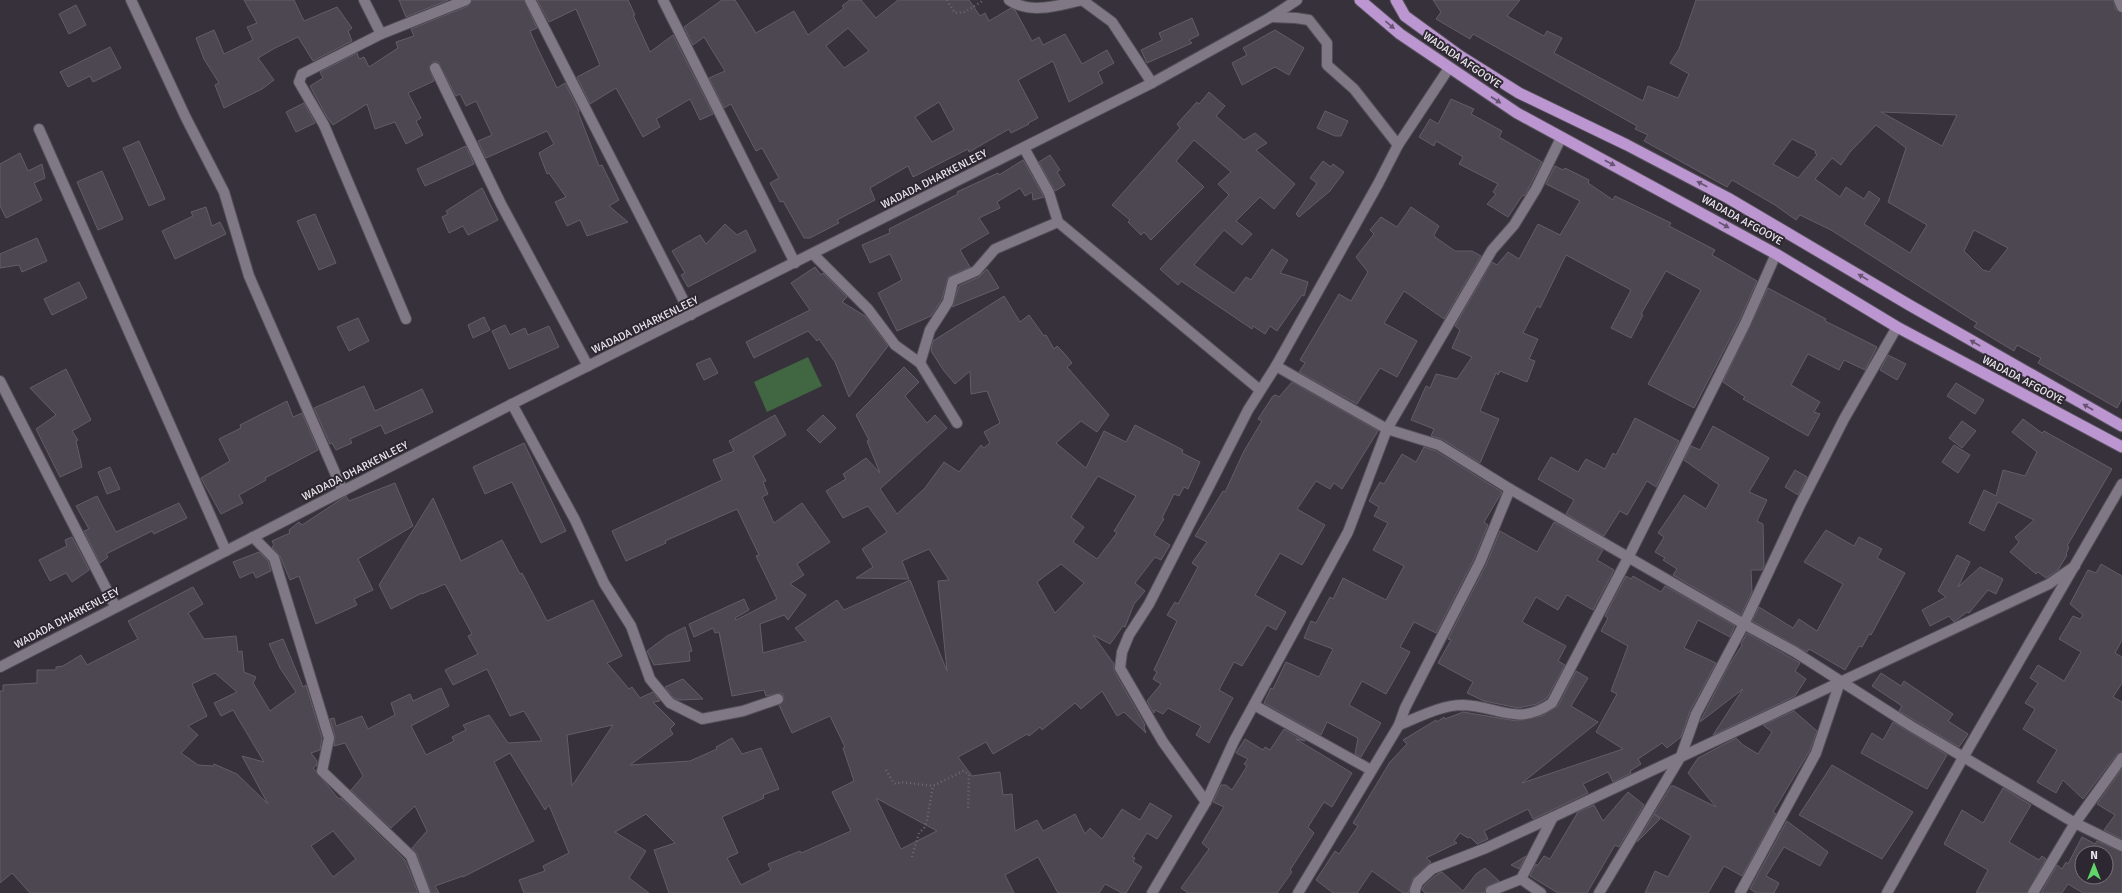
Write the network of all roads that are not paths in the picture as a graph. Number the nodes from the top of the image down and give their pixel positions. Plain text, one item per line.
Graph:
1 (131, 0) edge
2 (364, 0) edge
3 (466, 0) edge
4 (530, 0) edge
5 (663, 0) edge
6 (1010, 0) edge
7 (1082, 0) edge
8 (1297, 0) edge
9 (1360, 0) edge
10 (1396, 0) edge
11 (2119, 0) edge
12 (2122, 7) edge
13 (1271, 17) junction
14 (381, 34) junction
15 (435, 68) dead end
16 (1449, 68) junction
17 (1152, 83) junction
18 (39, 129) dead end
19 (1561, 138) junction
20 (1398, 145) junction
21 (1024, 148) junction
22 (1058, 222) junction
23 (813, 254) junction
24 (1776, 254) junction
25 (796, 263) junction
26 (692, 315) junction
27 (406, 318) dead end
28 (1897, 327) junction
29 (920, 363) junction
30 (588, 366) junction
31 (1276, 366) junction
32 (0, 381) edge
33 (1260, 390) junction
34 (512, 404) junction
35 (957, 423) dead end
36 (2122, 426) edge
37 (1387, 429) junction
38 (2122, 447) edge
39 (2122, 484) edge
40 (1510, 489) junction
41 (343, 491) junction
42 (253, 537) junction
43 (226, 551) junction
44 (1629, 556) junction
45 (2075, 566) junction
46 (115, 606) junction
47 (1744, 624) junction
48 (0, 667) edge
49 (1840, 682) junction
50 (778, 699) dead end
51 (1254, 705) junction
52 (1399, 726) junction
53 (1681, 756) junction
54 (1964, 756) junction
55 (2122, 758) edge
56 (1371, 770) junction
57 (1206, 802) junction
58 (1553, 817) junction
59 (2075, 823) junction
60 (2122, 846) edge
61 (1521, 879) junction
62 (1491, 891) dead end
63 (425, 893) edge
64 (1152, 893) edge
65 (1298, 893) edge
66 (1415, 893) edge
67 (1541, 893) edge
68 (1599, 893) edge
69 (1740, 893) edge
70 (1887, 893) edge
71 (2033, 893) edge

1 - 41 street
2 - 14 street
3 - 14 street
4 - 26 street
5 - 25 street
6 - 7 street
7 - 17 street
8 - 13 street, WADADA DHARKENLEEY
9 -> 16 highway, WADADA AFGOOYE
36 -> 10 highway, WADADA AFGOOYE
11 - 12 street
13 - 17 street, WADADA DHARKENLEEY
13 - 20 street
14 - 27 street
15 - 30 street
16 -> 19 highway, WADADA AFGOOYE
16 - 20 street
17 - 21 street, WADADA DHARKENLEEY
18 - 43 street
19 -> 24 highway, WADADA AFGOOYE
19 - 37 street
20 - 31 street
21 - 22 street
21 - 23 street, WADADA DHARKENLEEY
22 - 29 street
22 - 33 street
23 - 25 street, WADADA DHARKENLEEY
23 - 29 street
24 - 28 highway, WADADA AFGOOYE
24 - 44 street
25 - 26 street, WADADA DHARKENLEEY
26 - 30 street, WADADA DHARKENLEEY
28 - 38 highway, WADADA AFGOOYE
28 - 47 street
29 - 35 street
30 - 34 street, WADADA DHARKENLEEY
31 - 33 street
31 - 37 street
32 - 46 street
33 - 57 street
34 - 41 street, WADADA DHARKENLEEY
34 - 50 street
37 - 40 street
37 - 51 street
39 - 45 street
40 - 44 street
40 - 52 street
41 - 42 street, WADADA DHARKENLEEY
42 - 43 street, WADADA DHARKENLEEY
42 - 63 street
43 - 46 street, WADADA DHARKENLEEY
44 - 47 street
44 - 52 street
45 - 49 street
45 - 54 street
46 - 48 street, WADADA DHARKENLEEY
47 - 49 street
47 - 53 street
49 - 53 street
49 - 54 street
49 - 69 street
51 - 56 street
51 - 57 street
52 - 56 street
53 - 58 street
53 - 68 street
54 - 59 street
54 - 70 street
55 - 59 street
56 - 65 street
57 - 64 street
58 - 61 street
58 - 66 street
59 - 60 street
59 - 71 street
61 - 62 street
61 - 67 street

